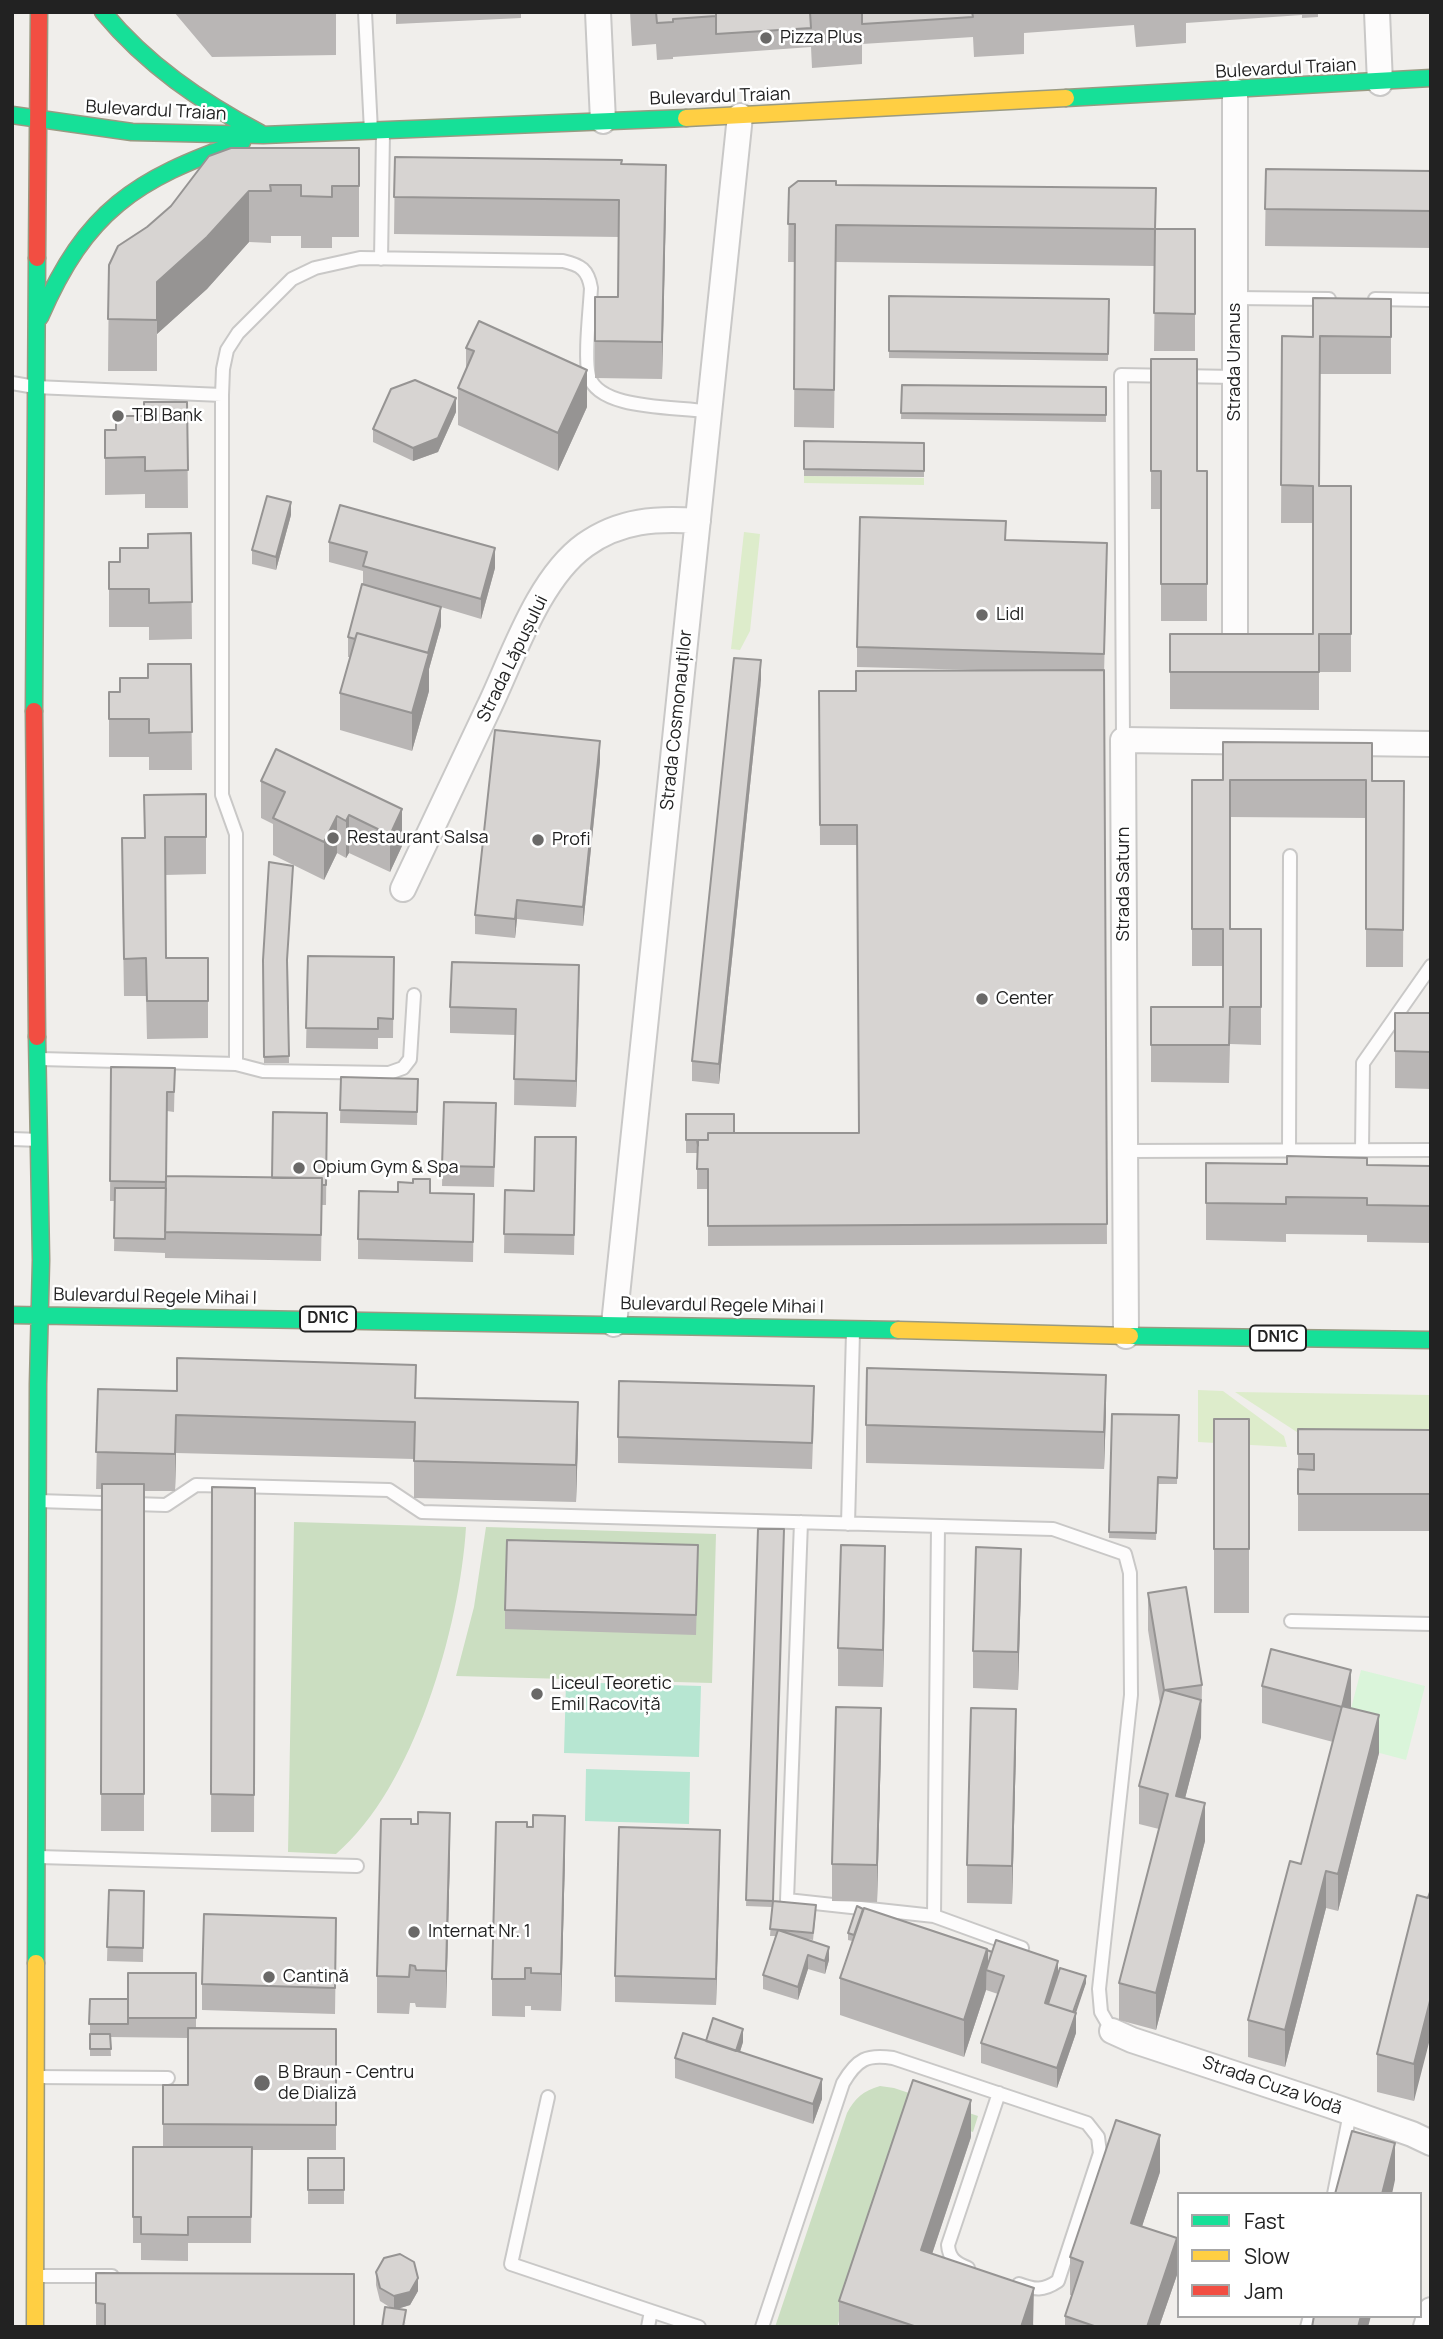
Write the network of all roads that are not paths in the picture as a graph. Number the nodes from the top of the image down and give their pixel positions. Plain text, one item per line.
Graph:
1 (38, 12) edge
2 (103, 12) edge
3 (365, 12) edge
4 (598, 12) edge
5 (1377, 12) edge
6 (1431, 78) edge
7 (1380, 83) junction
8 (1235, 91) junction
9 (12, 115) edge
10 (740, 116) junction
11 (37, 120) junction
12 (603, 121) junction
13 (377, 131) junction
14 (263, 135) junction
15 (381, 258) junction
16 (21, 280) dead end
17 (1235, 298) junction
18 (1347, 299) edge
19 (1361, 299) edge
20 (1431, 300) edge
21 (36, 329) junction
22 (1235, 377) junction
23 (12, 383) edge
24 (35, 387) junction
25 (222, 395) junction
26 (709, 412) junction
27 (698, 521) junction
28 (1235, 634) edge
29 (1123, 740) junction
30 (1431, 744) edge
31 (1290, 856) dead end
32 (403, 889) dead end
33 (24, 931) edge
34 (1431, 966) edge
35 (414, 995) dead end
36 (38, 1059) junction
37 (236, 1064) junction
38 (12, 1139) edge
39 (40, 1140) junction
40 (1362, 1150) junction
41 (1431, 1150) edge
42 (1125, 1151) junction
43 (1289, 1151) junction
44 (12, 1315) edge
45 (42, 1315) junction
46 (614, 1324) junction
47 (853, 1328) junction
48 (1126, 1336) junction
49 (1431, 1340) edge
50 (37, 1501) junction
51 (801, 1522) junction
52 (848, 1524) junction
53 (938, 1526) junction
54 (1291, 1621) dead end
55 (1431, 1624) edge
56 (36, 1857) junction
57 (357, 1866) dead end
58 (934, 1916) junction
59 (1022, 1948) edge
60 (1112, 2031) joint
61 (36, 2077) junction
62 (167, 2078) dead end
63 (999, 2093) junction
64 (548, 2097) dead end
65 (1350, 2113) junction
66 (1431, 2143) edge
67 (1334, 2192) edge
68 (984, 2273) edge
69 (35, 2276) junction
70 (120, 2276) edge
71 (1009, 2281) edge
72 (1431, 2310) edge
73 (651, 2311) junction
74 (35, 2327) edge
75 (648, 2327) edge
76 (699, 2327) edge
77 (762, 2327) edge
78 (1426, 2327) edge

1 - 11 street
2 - 14 street
3 - 13 lane
4 - 12 street
5 - 7 street
6 - 7 street, Bulevardul Traian
7 - 8 street, Bulevardul Traian
8 - 10 street, Bulevardul Traian
8 - 17 street, Strada Uranus
9 - 11 street, Bulevardul Traian
10 - 12 street, Bulevardul Traian
10 - 26 street, Strada Cosmonauților
11 - 14 street, Bulevardul Traian
11 - 21 street
12 - 13 street, Bulevardul Traian
13 - 14 street, Bulevardul Traian
13 - 15 lane
14 - 21 street
15 - 25 lane
15 - 26 lane
16 - 21 street
17 - 18 lane
17 - 22 street, Strada Uranus
19 - 20 lane
21 - 24 street
22 - 28 street, Strada Uranus
22 - 29 lane
23 - 24 lane
24 - 25 lane
24 - 33 street
25 - 37 lane
26 - 27 street, Strada Cosmonauților
27 - 32 street, Strada Lăpușului
27 - 46 street, Strada Cosmonauților
29 - 30 street
29 - 42 street, Strada Saturn
31 - 43 lane
33 - 36 street
34 - 40 lane
35 - 37 lane
36 - 37 lane
36 - 39 street
38 - 39 lane
39 - 45 street
40 - 41 lane
40 - 43 lane
42 - 43 lane
42 - 48 street, Strada Saturn
44 - 45 street, Bulevardul Regele Mihai I / DN1C
45 - 46 street, Bulevardul Regele Mihai I / DN1C
45 - 50 street
46 - 47 street, Bulevardul Regele Mihai I / DN1C
47 - 48 street, Bulevardul Regele Mihai I / DN1C
47 - 52 lane
48 - 49 street, Bulevardul Regele Mihai I / DN1C
50 - 51 lane
50 - 56 street
51 - 52 lane
51 - 58 lane
52 - 53 lane
53 - 58 lane
53 - 60 lane
54 - 55 lane
56 - 57 lane
56 - 61 street
58 - 59 lane
60 - 65 street, Strada Cuza Vodă
61 - 62 lane
61 - 69 street
63 - 68 lane
63 - 71 lane
63 - 77 lane
64 - 73 lane
65 - 66 street, Strada Cuza Vodă
65 - 67 lane
69 - 70 lane
69 - 74 street
72 - 78 street
73 - 75 lane
73 - 76 lane

